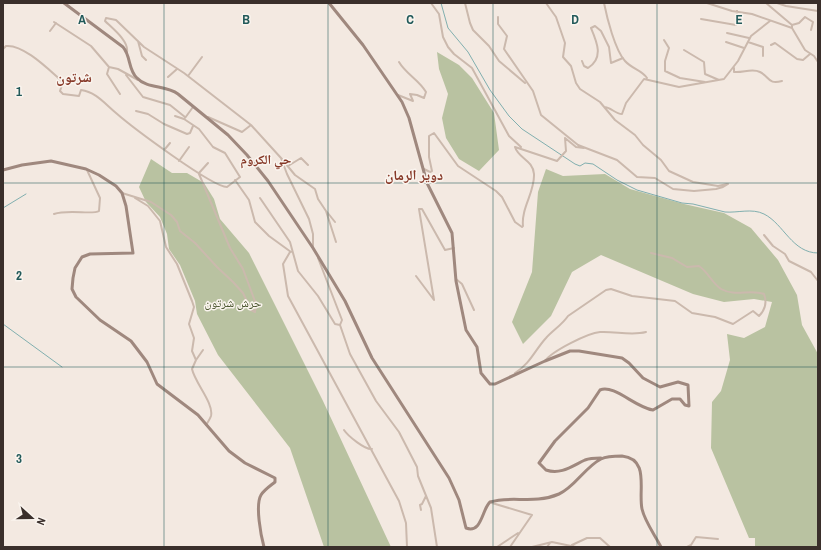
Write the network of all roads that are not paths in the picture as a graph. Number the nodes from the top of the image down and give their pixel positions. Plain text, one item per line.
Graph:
1 (64, 3) edge
2 (329, 3) edge
3 (431, 3) edge
4 (465, 3) edge
5 (546, 3) edge
6 (604, 3) edge
7 (707, 3) edge
8 (766, 3) edge
9 (777, 3) edge
10 (737, 11) junction
11 (818, 11) edge
12 (498, 16) dead end
13 (701, 19) dead end
14 (770, 21) junction
15 (792, 27) junction
16 (811, 30) dead end
17 (50, 31) dead end
18 (727, 33) dead end
19 (750, 38) junction
20 (137, 40) junction
21 (664, 40) dead end
22 (726, 42) dead end
23 (748, 42) junction
24 (771, 46) dead end
25 (744, 48) junction
26 (3, 49) edge
27 (684, 50) dead end
28 (127, 52) junction
29 (810, 54) junction
30 (763, 56) dead end
31 (202, 57) dead end
32 (623, 58) junction
33 (146, 60) dead end
34 (582, 61) dead end
35 (399, 62) dead end
36 (818, 62) edge
37 (109, 67) junction
38 (734, 68) junction
39 (177, 69) junction
40 (126, 74) junction
41 (188, 76) junction
42 (168, 77) dead end
43 (648, 79) junction
44 (138, 80) junction
45 (720, 80) junction
46 (782, 81) dead end
47 (706, 82) junction
48 (528, 85) junction
49 (395, 93) junction
50 (120, 94) dead end
51 (194, 107) junction
52 (604, 107) junction
53 (136, 111) dead end
54 (176, 116) dead end
55 (205, 117) junction
56 (184, 118) junction
57 (251, 125) junction
58 (193, 126) junction
59 (170, 143) dead end
60 (189, 147) dead end
61 (522, 148) junction
62 (584, 148) junction
63 (165, 149) junction
64 (281, 158) junction
65 (179, 161) junction
66 (208, 163) dead end
67 (308, 165) dead end
68 (288, 166) junction
69 (422, 167) junction
70 (86, 169) junction
71 (3, 170) edge
72 (199, 173) junction
73 (235, 180) junction
74 (122, 193) junction
75 (132, 196) junction
76 (260, 198) dead end
77 (326, 211) junction
78 (54, 214) dead end
79 (335, 222) dead end
80 (764, 235) dead end
81 (336, 242) dead end
82 (313, 248) junction
83 (454, 248) junction
84 (291, 252) junction
85 (650, 253) dead end
86 (317, 256) junction
87 (416, 276) dead end
88 (456, 279) junction
89 (818, 281) edge
90 (474, 310) dead end
91 (340, 325) junction
92 (646, 332) dead end
93 (203, 350) dead end
94 (196, 360) junction
95 (545, 361) junction
96 (516, 373) junction
97 (206, 425) junction
98 (344, 430) dead end
99 (372, 449) junction
100 (601, 458) junction
101 (426, 495) junction
102 (490, 502) junction
103 (421, 510) dead end
104 (519, 532) junction
105 (718, 539) dead end
106 (550, 543) junction
107 (572, 546) junction
108 (264, 547) edge
109 (407, 547) edge
110 (437, 547) edge
111 (498, 547) edge
112 (510, 547) edge
113 (532, 547) edge
114 (548, 547) edge
115 (576, 547) edge
116 (610, 547) edge
117 (661, 547) edge
118 (687, 547) edge

1 - 28 street
2 - 49 street
3 - 61 street
4 - 48 street
5 - 52 street
6 - 32 street
7 - 10 street
8 - 15 street
9 - 11 street
10 - 13 street
10 - 14 street
12 - 48 street
14 - 15 street
14 - 19 street
15 - 16 street
15 - 29 street
17 - 37 street
18 - 19 street
19 - 23 street
20 - 28 street
20 - 33 street
20 - 39 street
21 - 47 street
22 - 25 street
23 - 25 street
23 - 30 street
24 - 29 street
25 - 38 street
26 - 63 street
27 - 45 street
28 - 44 street
29 - 36 street
31 - 41 street
32 - 34 street
32 - 43 street
35 - 49 street
37 - 40 street
37 - 50 street
38 - 45 street
38 - 46 street
39 - 41 street
39 - 42 street
40 - 44 street
40 - 56 street
41 - 57 street
43 - 47 street
43 - 52 street
44 - 51 street
45 - 47 street
48 - 62 street
49 - 69 street
51 - 55 street
51 - 56 street
52 - 62 street
53 - 58 street
54 - 56 street
55 - 57 street
55 - 82 street
56 - 58 street
57 - 64 street
58 - 73 street
59 - 63 street
60 - 65 street
61 - 62 street
61 - 69 street
63 - 65 street
64 - 68 street
64 - 82 street
65 - 72 street
66 - 72 street
67 - 68 street
68 - 77 street
69 - 83 street
70 - 71 street
70 - 74 street
70 - 78 street
72 - 73 street
72 - 75 street
73 - 84 street
74 - 75 street
74 - 97 street
75 - 94 street
76 - 84 street
77 - 79 street
77 - 81 street
80 - 89 street
82 - 86 street
83 - 87 street
83 - 88 street
84 - 91 street
84 - 99 street
85 - 96 street
86 - 91 street
86 - 102 street
88 - 90 street
88 - 96 street
91 - 101 street
92 - 95 street
93 - 94 street
94 - 97 street
95 - 96 street
95 - 100 street
97 - 108 street
98 - 99 street
99 - 109 street
100 - 102 street
100 - 117 street
101 - 103 street
101 - 110 street
102 - 104 street
104 - 111 street
104 - 112 street
105 - 118 street
106 - 107 street
106 - 113 street
106 - 114 street
107 - 115 street
107 - 116 street

